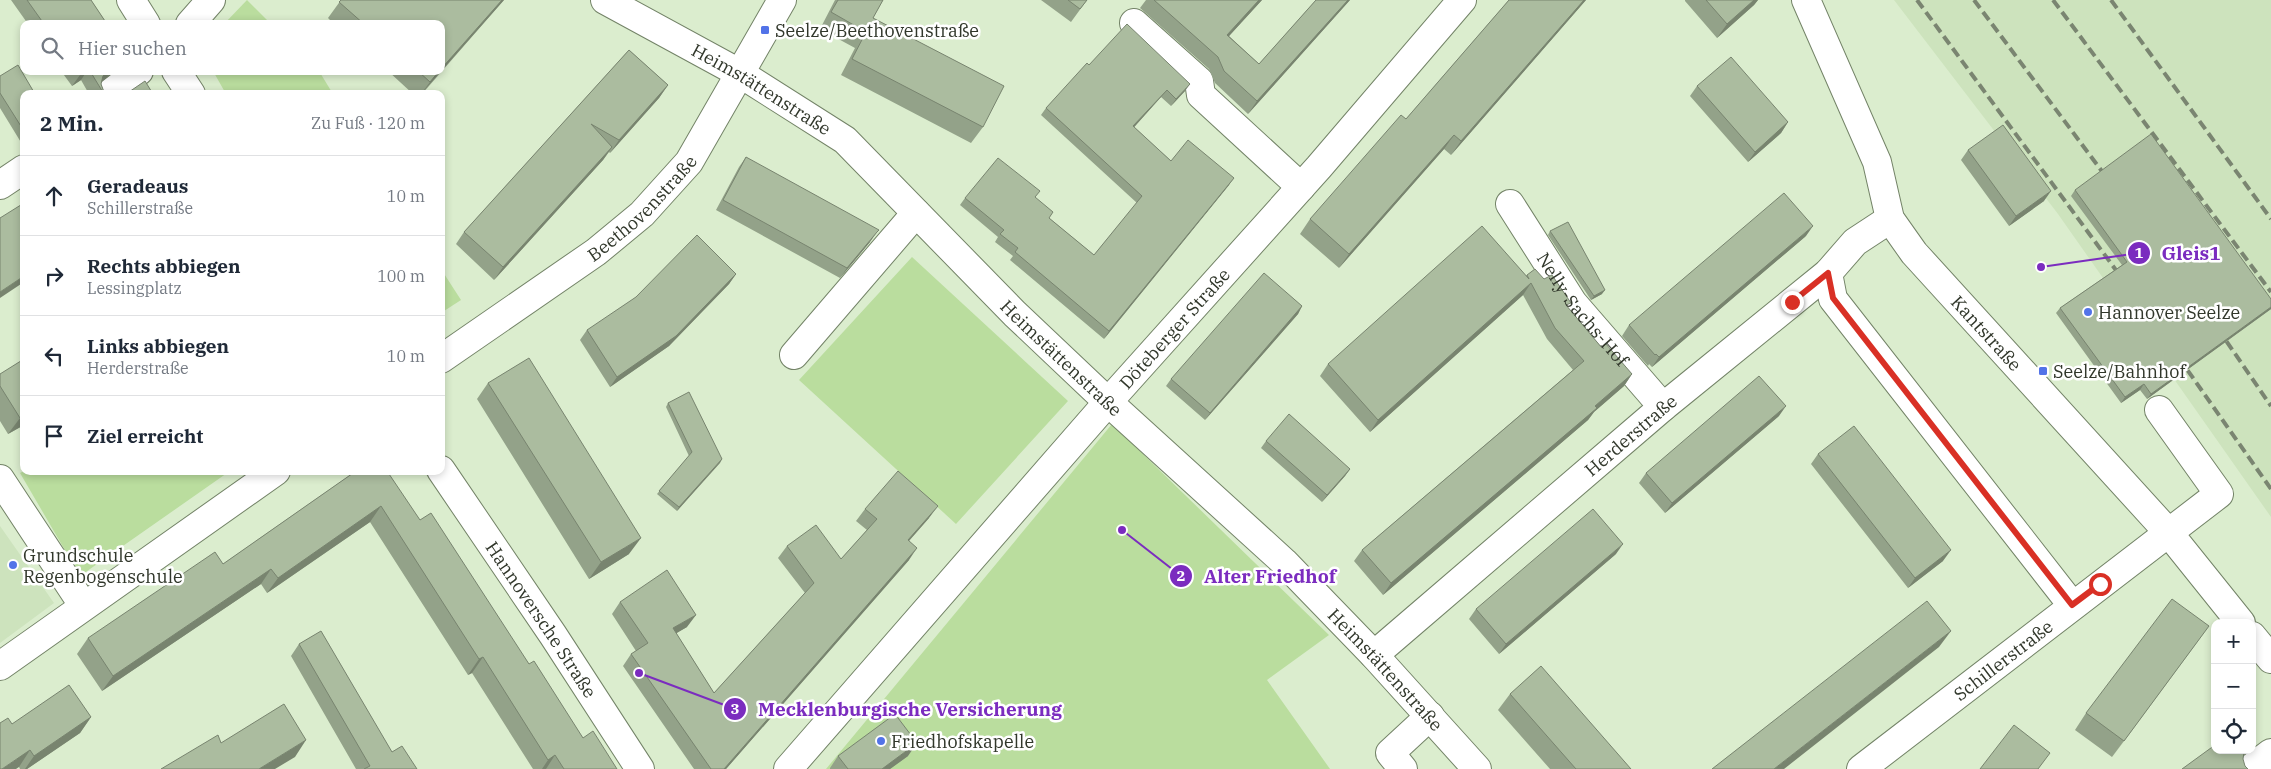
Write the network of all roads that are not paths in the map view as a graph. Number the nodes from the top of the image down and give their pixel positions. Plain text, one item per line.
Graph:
1 (131, 0) edge
2 (212, 0) edge
3 (605, 0) edge
4 (782, 0) edge
5 (1462, 0) edge
6 (1806, 0) edge
7 (144, 20) edge
8 (194, 20) edge
9 (1134, 23) dead end
10 (741, 74) junction
11 (134, 75) edge
12 (179, 75) edge
13 (114, 90) edge
14 (188, 90) edge
15 (20, 172) edge
16 (0, 185) edge
17 (1301, 187) junction
18 (1510, 204) dead end
19 (916, 213) junction
20 (1890, 219) junction
21 (1828, 273) junction
22 (794, 355) dead end
23 (445, 356) edge
24 (1108, 402) junction
25 (1663, 407) junction
26 (2159, 410) dead end
27 (270, 475) edge
28 (444, 475) edge
29 (0, 479) edge
30 (2168, 532) junction
31 (83, 605) junction
32 (2072, 605) junction
33 (2239, 619) edge
34 (2256, 641) edge
35 (1374, 655) junction
36 (2271, 659) edge
37 (0, 666) edge
38 (1430, 716) junction
39 (2271, 753) edge
40 (640, 769) edge
41 (788, 769) edge
42 (1403, 769) edge
43 (1477, 769) edge
44 (1861, 769) edge
45 (2250, 769) edge

1 - 7 street
2 - 8 street
3 - 10 street, Heimstättenstraße
4 - 10 street, Beethovenstraße
5 - 17 street, Döteberger Straße
6 - 20 street, Kantstraße
9 - 17 street
10 - 19 street, Heimstättenstraße
10 - 23 street, Beethovenstraße
11 - 13 street
12 - 14 street
15 - 16 street
17 - 24 street, Döteberger Straße
18 - 25 street, Nelly-Sachs-Hof
19 - 22 street
19 - 24 street, Heimstättenstraße
20 - 21 street, Herderstraße
20 - 30 street, Kantstraße
21 - 25 street, Herderstraße
21 - 32 street
24 - 35 street, Heimstättenstraße
24 - 41 street, Döteberger Straße
25 - 35 street, Herderstraße
26 - 30 street, Schillerstraße
27 - 31 street
28 - 40 street, Hannoversche Straße
29 - 31 street
30 - 32 street, Schillerstraße
30 - 33 street, Kantstraße
31 - 37 street
32 - 44 street, Schillerstraße
34 - 36 street
35 - 38 street, Heimstättenstraße
38 - 42 street
38 - 43 street, Heimstättenstraße
39 - 45 street

